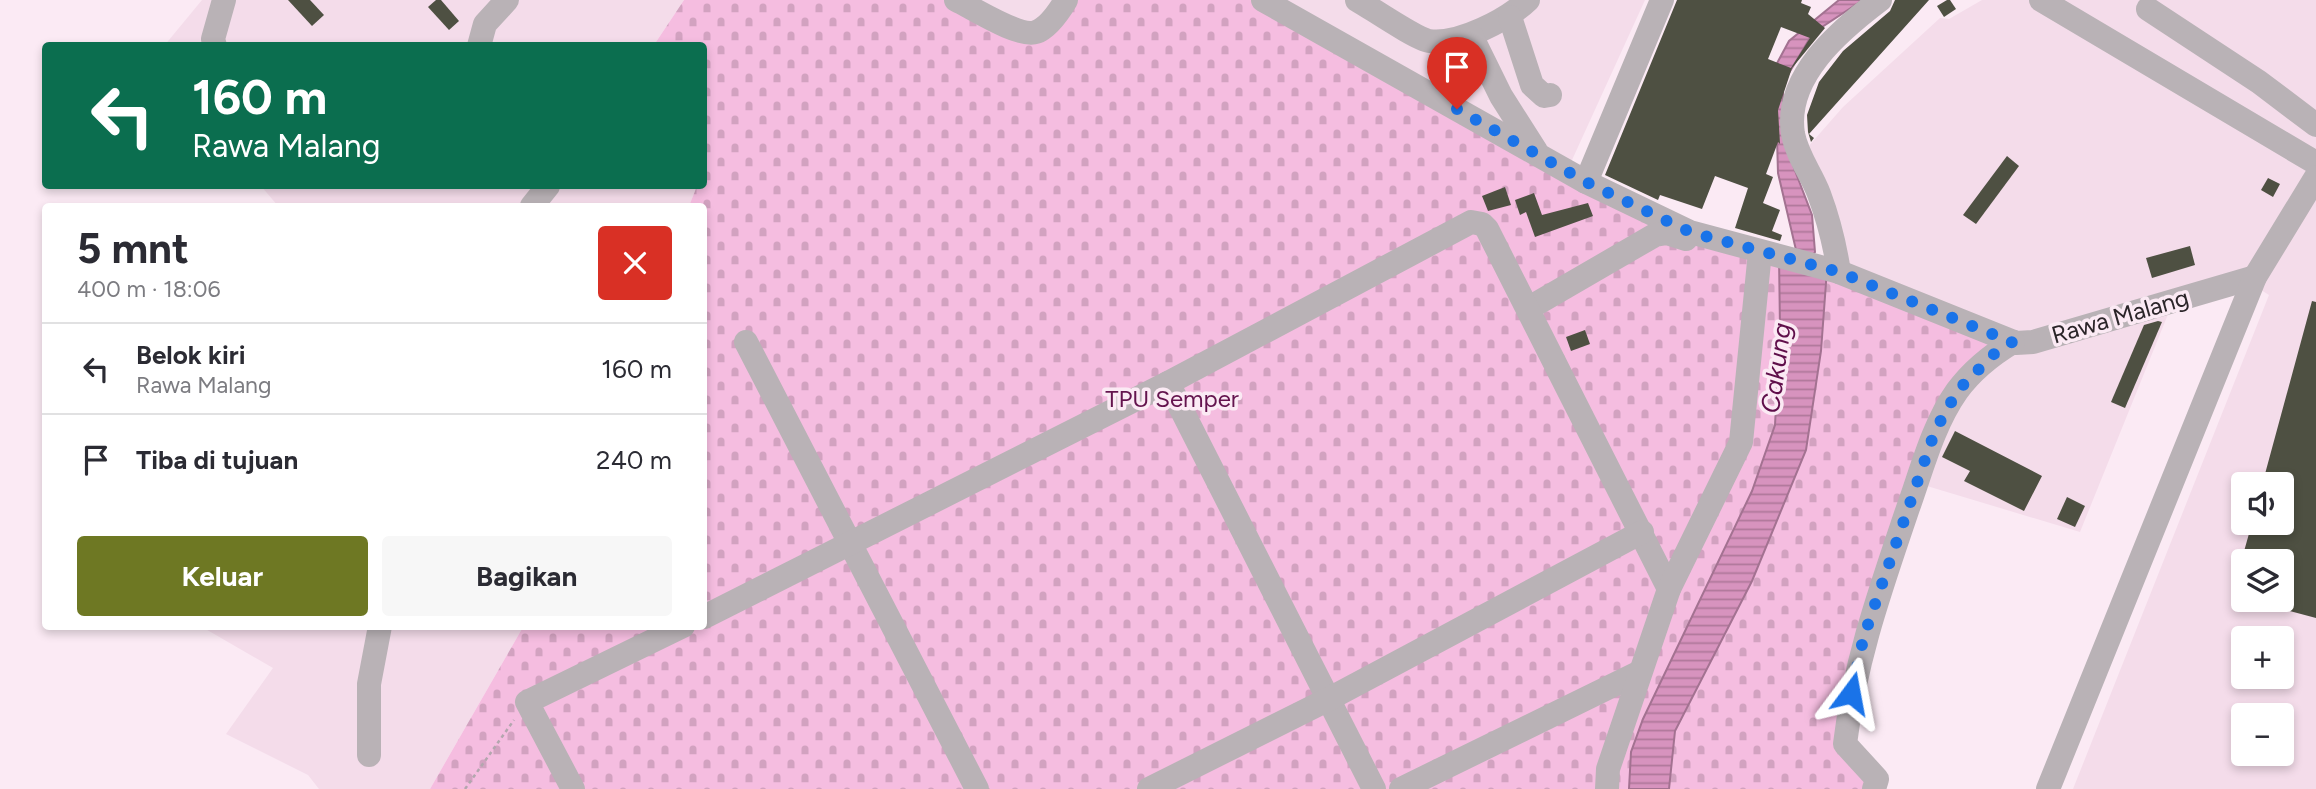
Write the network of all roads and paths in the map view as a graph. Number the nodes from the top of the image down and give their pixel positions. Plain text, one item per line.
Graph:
1 (224, 0) edge
2 (507, 0) edge
3 (956, 0) edge
4 (1066, 0) edge
5 (1262, 0) edge
6 (1357, 0) edge
7 (1662, 0) edge
8 (1880, 0) edge
9 (2041, 0) edge
10 (1519, 9) edge
11 (2148, 9) dead end
12 (1471, 35) junction
13 (214, 42) edge
14 (478, 42) edge
15 (1550, 95) dead end
16 (2316, 125) edge
17 (1539, 155) junction
18 (2316, 163) edge
19 (2316, 177) edge
20 (1586, 182) junction
21 (546, 189) edge
22 (534, 203) edge
23 (1765, 258) junction
24 (1835, 271) junction
25 (2255, 277) junction
26 (1530, 309) junction
27 (746, 342) dead end
28 (2012, 342) junction
29 (1168, 383) junction
30 (1642, 532) junction
31 (850, 545) junction
32 (1669, 589) junction
33 (707, 616) edge
34 (379, 630) edge
35 (675, 630) edge
36 (1639, 673) junction
37 (1327, 700) junction
38 (527, 702) junction
39 (369, 755) dead end
40 (465, 789) edge
41 (573, 789) edge
42 (977, 789) edge
43 (1149, 789) edge
44 (1374, 789) edge
45 (1401, 789) edge
46 (1607, 789) edge
47 (1874, 789) edge
48 (2048, 789) edge

1 - 13 street
2 - 14 street
3 - 4 street
5 - 17 street, Rawa Malang
6 - 12 street
7 - 20 street
8 - 24 street
9 - 18 street
10 - 12 street
10 - 15 street
11 - 16 street
12 - 17 street
17 - 20 street, Rawa Malang
19 - 25 street
20 - 23 street, Rawa Malang
21 - 22 street
23 - 24 street, Rawa Malang
23 - 26 street
23 - 32 street
24 - 28 street, Rawa Malang
25 - 28 street, Rawa Malang
25 - 48 street
26 - 29 street
26 - 30 street
27 - 31 street
28 - 47 street
29 - 31 street
29 - 37 street
30 - 32 street
30 - 37 street
31 - 33 street
31 - 42 street
32 - 36 street
34 - 39 street
35 - 38 street
36 - 45 street
36 - 46 street
37 - 43 street
37 - 44 street
38 - 40 path
38 - 41 street

